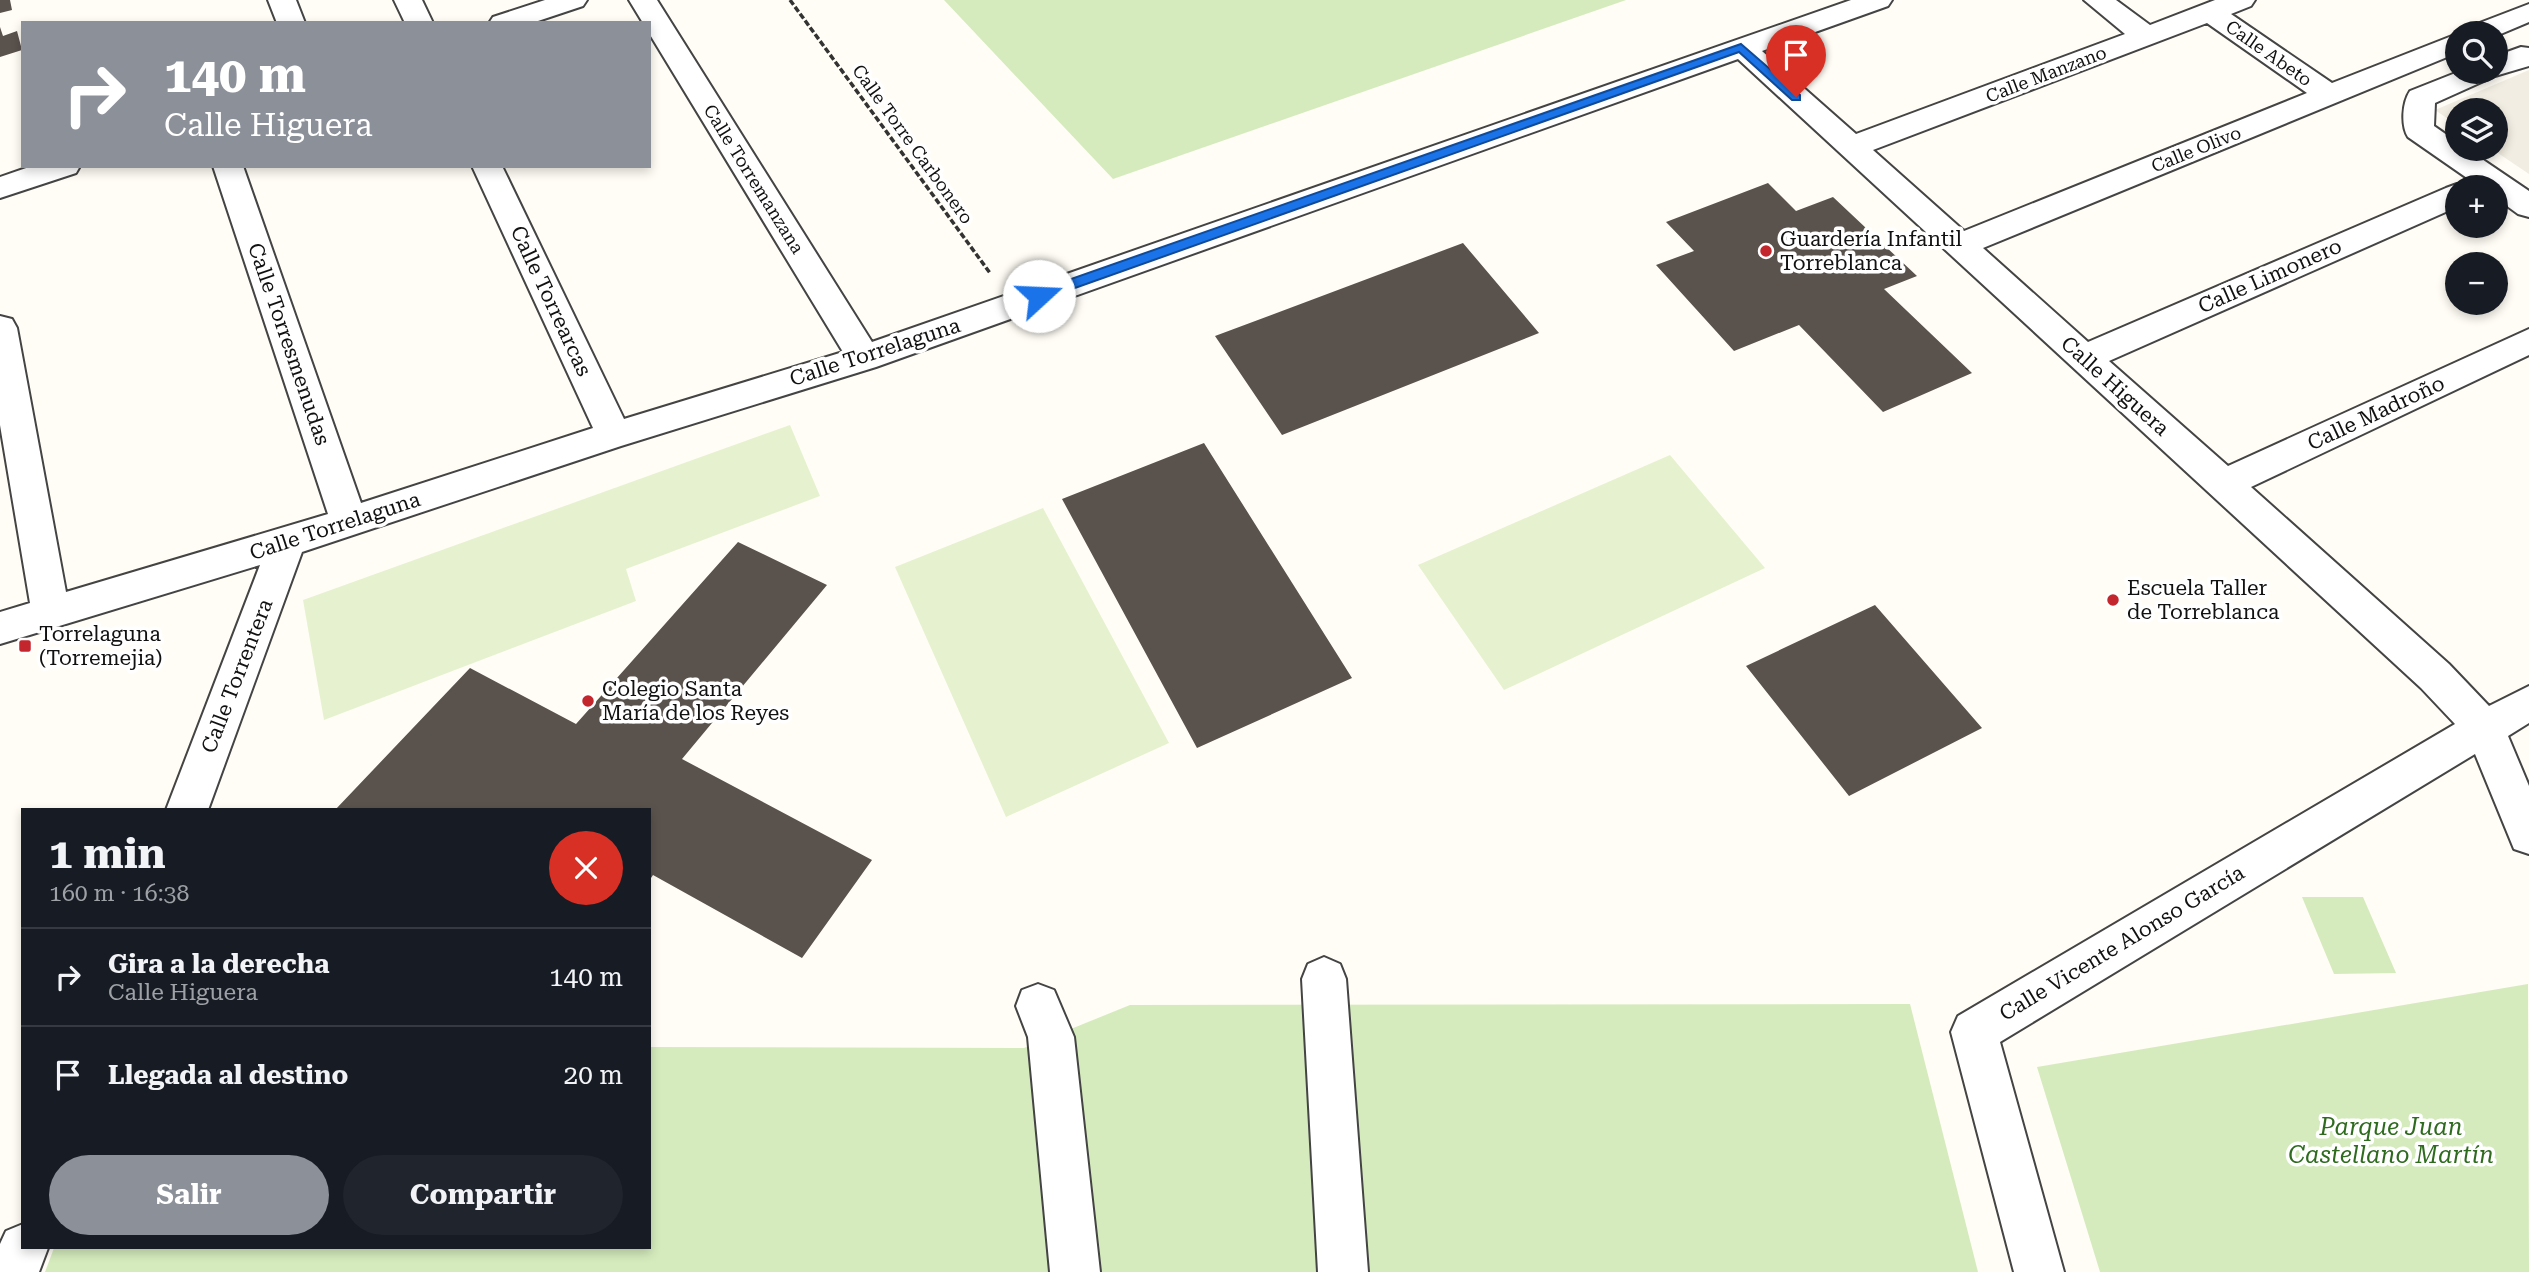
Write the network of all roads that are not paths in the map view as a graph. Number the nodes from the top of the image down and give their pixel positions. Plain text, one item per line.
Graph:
1 (282, 0) edge
2 (408, 0) edge
3 (573, 0) edge
4 (643, 0) edge
5 (1878, 0) edge
6 (2098, 0) edge
7 (2241, 0) edge
8 (2512, 0) edge
9 (2529, 11) edge
10 (2210, 12) junction
11 (290, 21) edge
12 (418, 21) edge
13 (509, 21) edge
14 (2506, 21) edge
15 (2147, 36) junction
16 (1741, 47) junction
17 (2445, 48) edge
18 (2529, 57) edge
19 (2508, 62) edge
20 (2454, 84) edge
21 (2329, 95) junction
22 (1851, 147) junction
23 (59, 168) edge
24 (229, 168) edge
25 (489, 168) edge
26 (2472, 175) edge
27 (0, 188) edge
28 (2508, 196) edge
29 (2445, 200) edge
30 (2529, 206) edge
31 (1959, 245) junction
32 (0, 328) edge
33 (2529, 341) edge
34 (864, 358) junction
35 (2083, 358) junction
36 (614, 435) junction
37 (2224, 484) junction
38 (349, 521) junction
39 (287, 542) junction
40 (51, 613) junction
41 (0, 628) edge
42 (2529, 703) edge
43 (2485, 729) junction
44 (188, 808) edge
45 (2529, 835) edge
46 (1324, 979) dead end
47 (1038, 1006) dead end
48 (23, 1249) edge
49 (14, 1272) edge
50 (1075, 1272) edge
51 (1343, 1272) edge
52 (2039, 1272) edge

1 - 11 street
2 - 12 street
3 - 13 street
4 - 34 street, Calle Torremanzana
5 - 16 street, Calle Torrelaguna
6 - 15 street
7 - 10 street, Calle Manzano
8 - 9 street
9 - 14 street
10 - 15 street, Calle Manzano
10 - 21 street, Calle Abeto
15 - 22 street, Calle Manzano
16 - 22 street, Calle Higuera
16 - 34 street, Calle Torrelaguna
17 - 21 street, Calle Olivo
18 - 19 street
20 - 26 street
21 - 31 street, Calle Olivo
22 - 31 street, Calle Higuera
23 - 27 street
24 - 38 street, Calle Torresmenudas
25 - 36 street, Calle Torrearcas
28 - 30 street
29 - 35 street, Calle Limonero
31 - 35 street, Calle Higuera
32 - 40 street
33 - 37 street, Calle Madroño
34 - 36 street, Calle Torrelaguna
35 - 37 street, Calle Higuera
36 - 38 street, Calle Torrelaguna
37 - 43 street, Calle Higuera
38 - 39 street, Calle Torrelaguna
39 - 40 street, Calle Torrelaguna
39 - 44 street, Calle Torrentera
40 - 41 street, Calle Torrelaguna
42 - 43 street
43 - 45 street
43 - 52 street, Calle Vicente Alonso García
46 - 51 street
47 - 50 street
48 - 49 street

